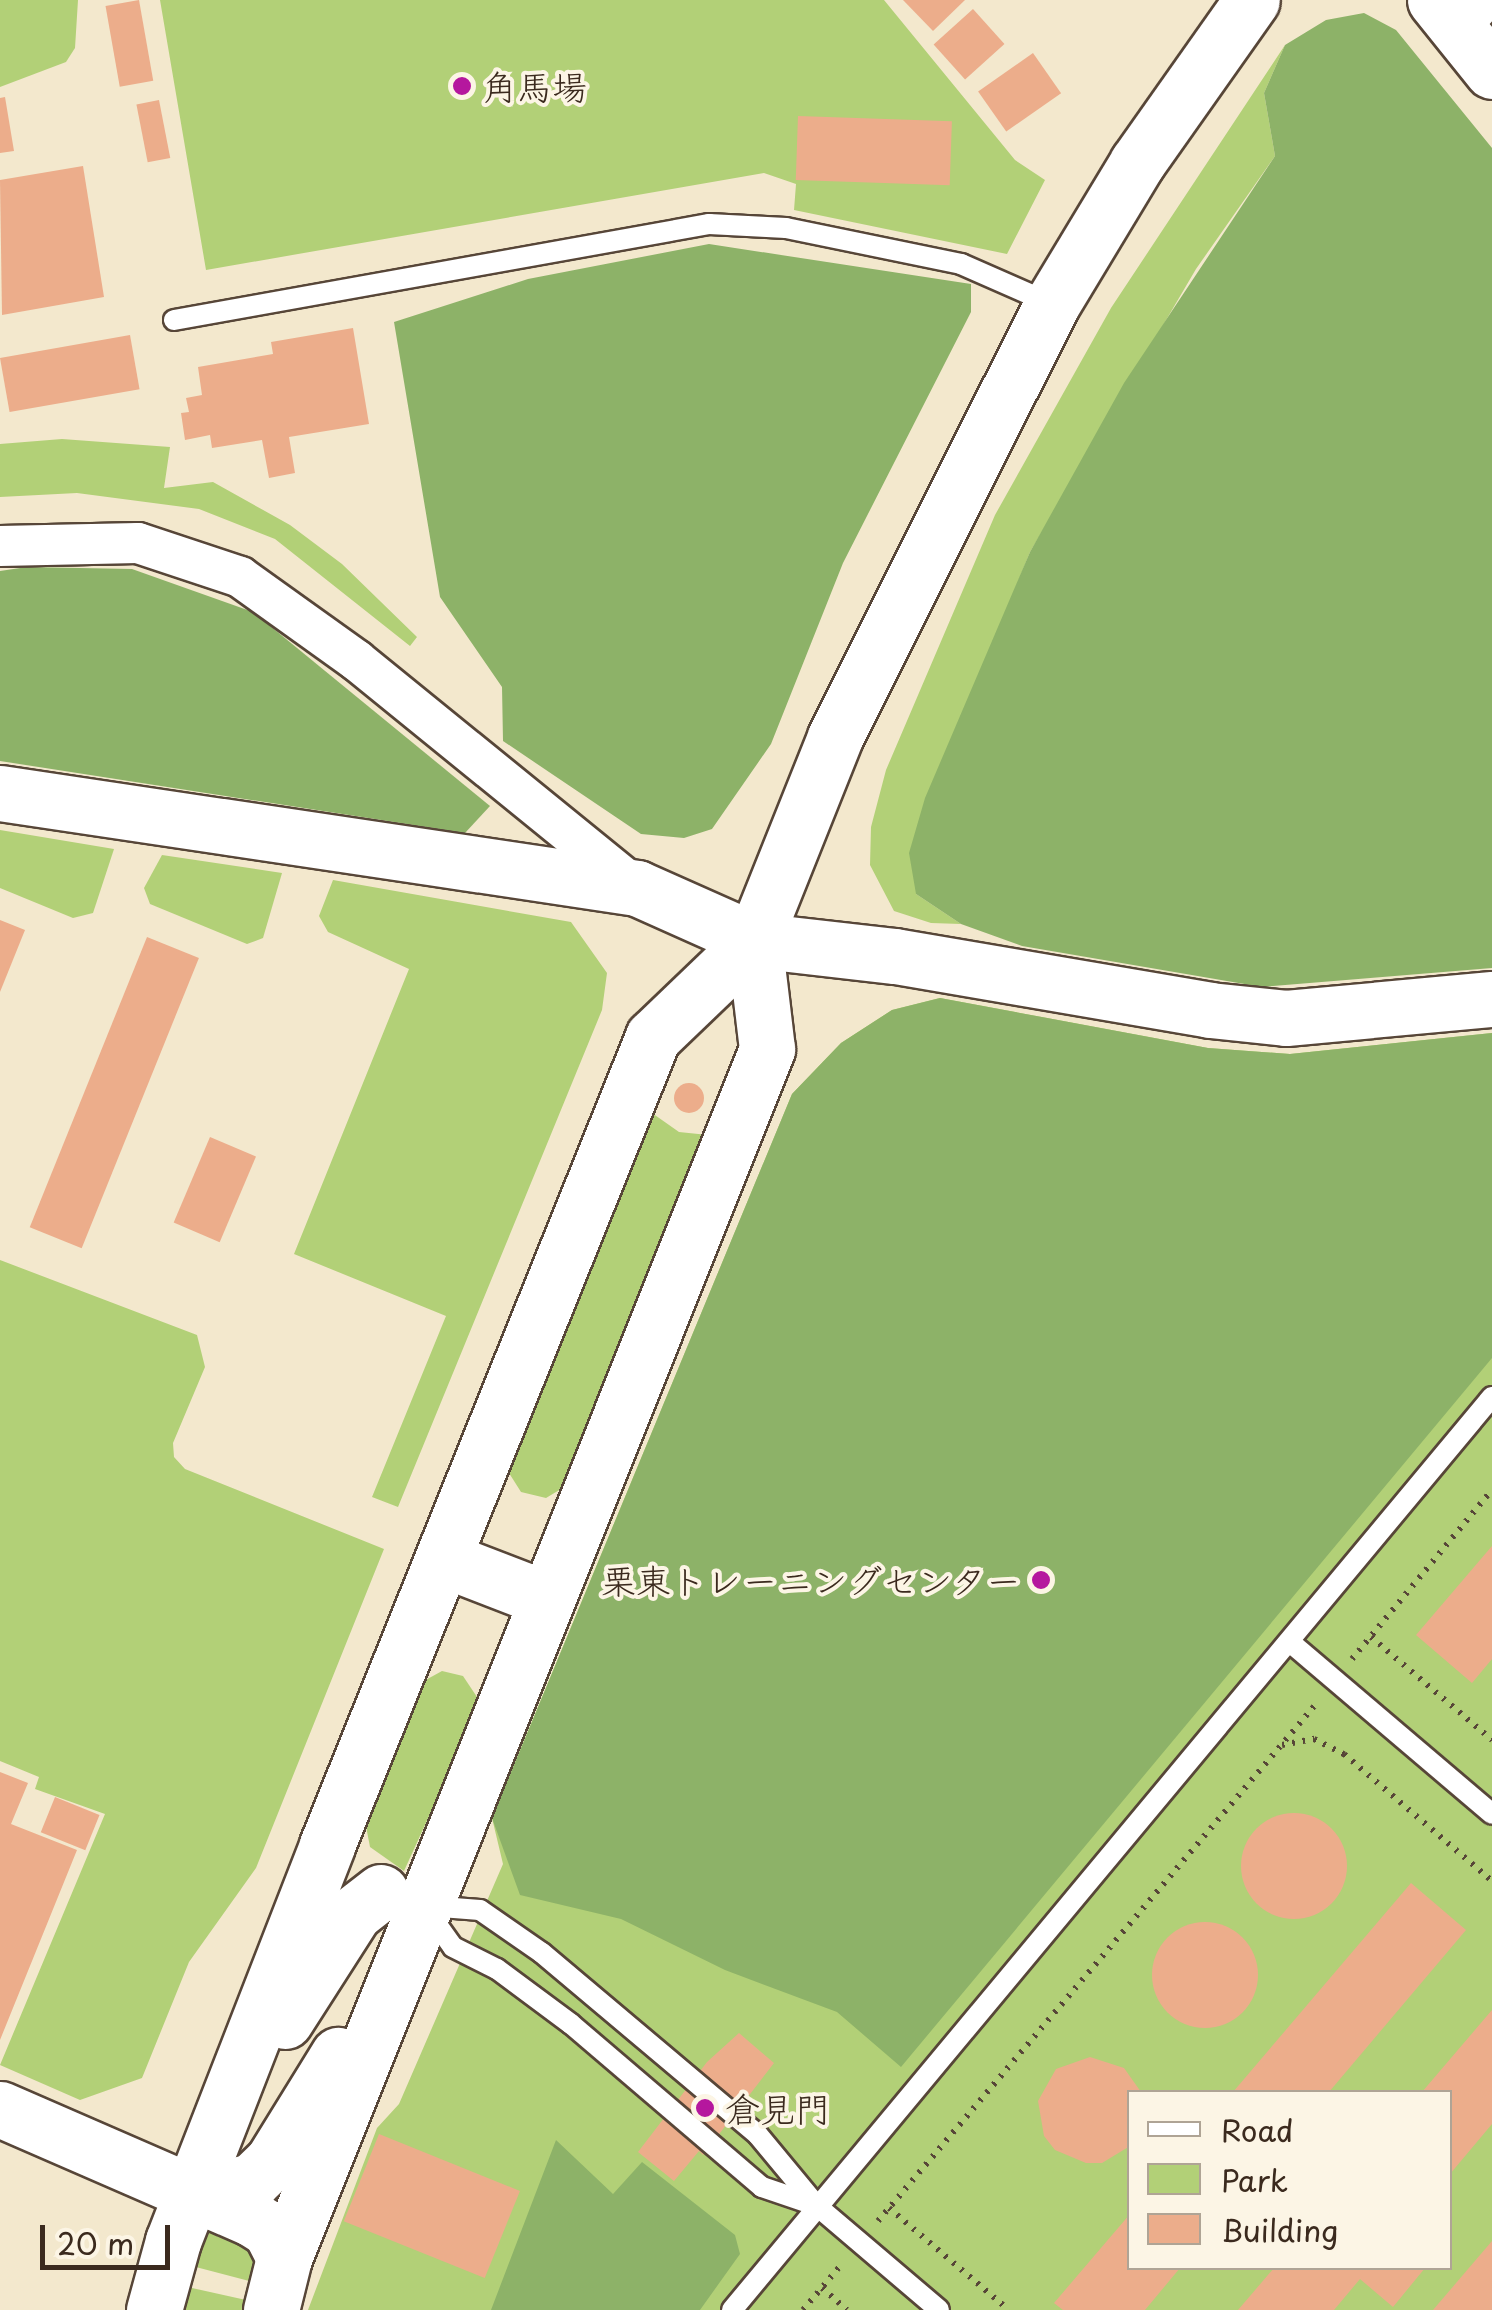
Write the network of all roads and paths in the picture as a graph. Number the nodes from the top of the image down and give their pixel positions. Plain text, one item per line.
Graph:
1 (1252, 0) edge
2 (1459, 9) edge
3 (1492, 70) edge
4 (1052, 304) junction
5 (174, 320) dead end
6 (0, 546) edge
7 (0, 794) edge
8 (638, 888) junction
9 (754, 940) junction
10 (1492, 999) edge
11 (1492, 1397) edge
12 (1492, 1490) edge
13 (443, 1559) junction
14 (544, 1598) junction
15 (1371, 1636) junction
16 (1290, 1642) junction
17 (1335, 1681) junction
18 (1492, 1740) edge
19 (1280, 1745) junction
20 (348, 1800) junction
21 (1492, 1814) edge
22 (1492, 1882) edge
23 (402, 1899) junction
24 (395, 1979) junction
25 (231, 2090) junction
26 (0, 2109) edge
27 (191, 2195) junction
28 (817, 2206) junction
29 (889, 2208) junction
30 (860, 2242) junction
31 (284, 2258) junction
32 (822, 2288) junction
33 (154, 2310) edge
34 (271, 2310) edge
35 (732, 2310) edge
36 (804, 2310) edge
37 (847, 2310) edge
38 (939, 2310) edge
39 (1009, 2310) edge

1 - 4 street
2 - 3 street
4 - 5 lane
4 - 9 street
6 - 8 street
7 - 8 street
8 - 9 street
9 - 10 street
9 - 13 street
9 - 14 street
11 - 16 lane
12 - 15 path
13 - 14 street
13 - 20 street
14 - 23 street
15 - 17 path
15 - 18 path
16 - 17 lane
16 - 28 lane
17 - 19 path
17 - 21 lane
19 - 22 path
19 - 29 path
20 - 23 street
20 - 25 street
23 - 24 street
23 - 25 street
23 - 28 lane
23 - 28 lane
24 - 27 street
24 - 31 street
25 - 27 street
26 - 27 street
27 - 31 street
27 - 33 street
28 - 30 lane
28 - 35 lane
29 - 30 path
29 - 39 path
30 - 32 path
30 - 38 lane
31 - 34 street
32 - 36 path
32 - 37 path

